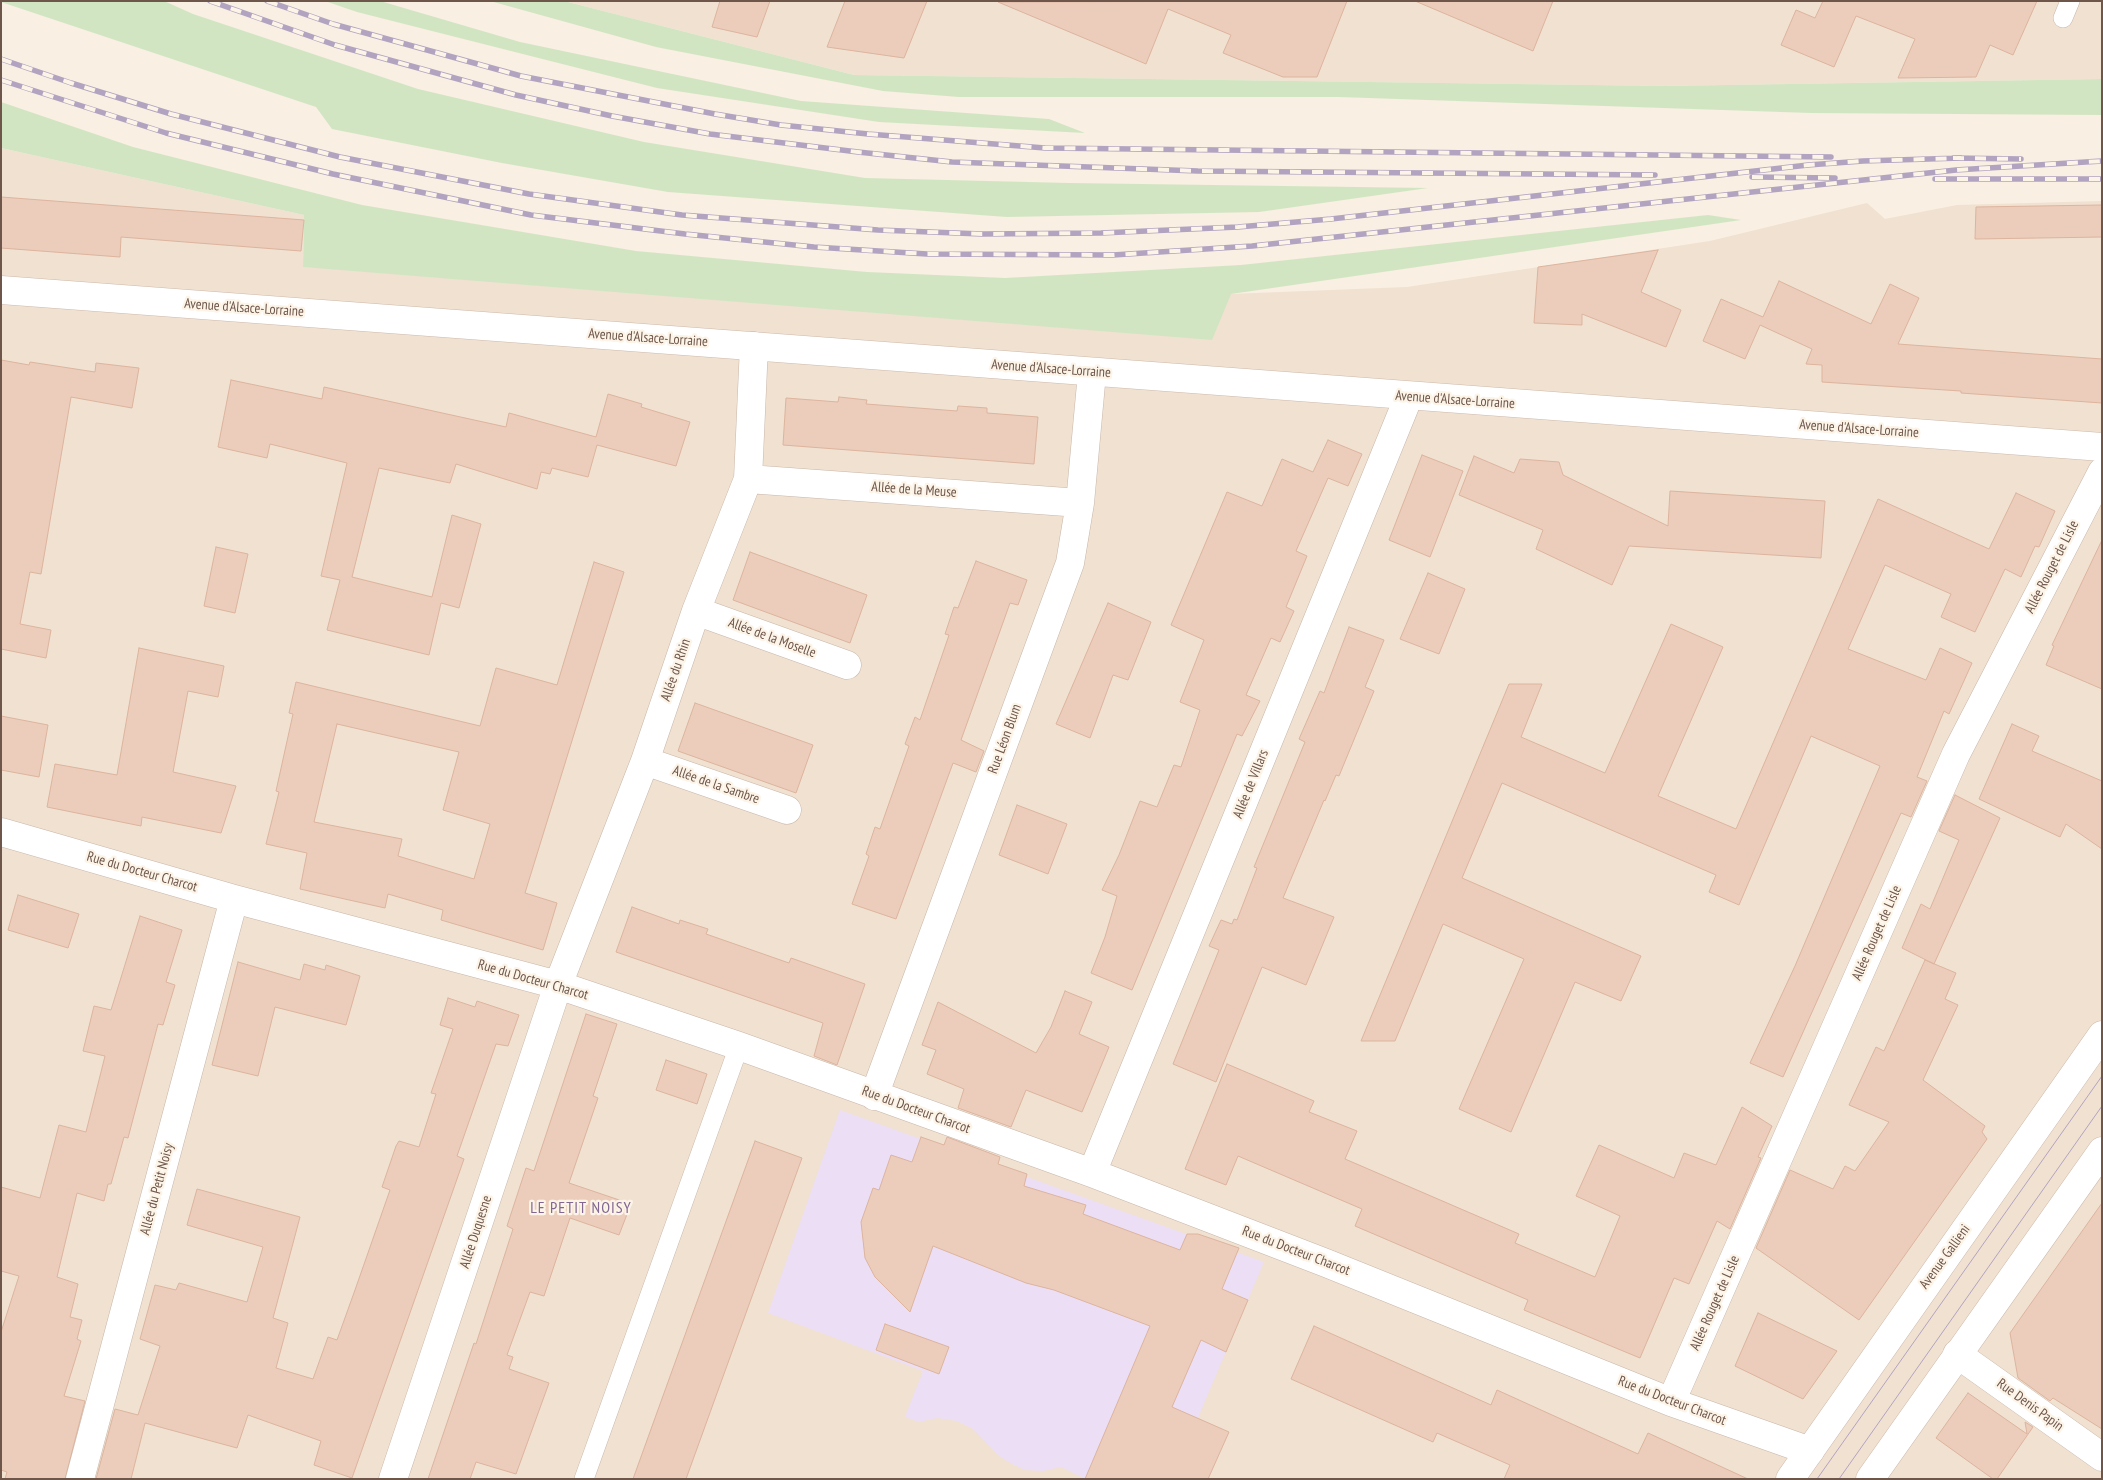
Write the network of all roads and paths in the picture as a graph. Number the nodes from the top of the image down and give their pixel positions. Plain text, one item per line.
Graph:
1 (1, 290) edge
2 (754, 346) junction
3 (1092, 373) junction
4 (1409, 396) junction
5 (2102, 447) edge
6 (2102, 472) edge
7 (748, 479) junction
8 (1080, 503) junction
9 (696, 611) junction
10 (848, 665) dead end
11 (645, 761) junction
12 (787, 810) dead end
13 (1, 832) edge
14 (234, 899) junction
15 (558, 985) junction
16 (2102, 1036) edge
17 (738, 1046) junction
18 (874, 1096) junction
19 (2102, 1150) edge
20 (1092, 1173) junction
21 (1957, 1354) junction
22 (1671, 1402) junction
23 (1810, 1450) junction
24 (2102, 1457) edge
25 (80, 1479) edge
26 (394, 1479) edge
27 (584, 1479) edge
28 (1790, 1479) edge
29 (1870, 1479) edge

1 - 2 street, Avenue d'Alsace-Lorraine
2 - 3 street, Avenue d'Alsace-Lorraine
2 - 7 street, Allée du Rhin
3 - 4 street, Avenue d'Alsace-Lorraine
3 - 8 street, Rue Léon Blum
4 - 5 street, Avenue d'Alsace-Lorraine
4 - 20 street, Allée de Villars
6 - 22 street, Allée Rouget de Lisle
7 - 8 street, Allée de la Meuse
7 - 9 street, Allée du Rhin
8 - 18 street, Rue Léon Blum
9 - 10 street, Allée de la Moselle
9 - 11 street, Allée du Rhin
11 - 12 street, Allée de la Sambre
11 - 15 street, Allée du Rhin
13 - 14 street, Rue du Docteur Charcot
14 - 15 street, Rue du Docteur Charcot
14 - 25 street, Allée du Petit Noisy
15 - 17 street, Rue du Docteur Charcot
15 - 26 street, Allée Duquesne
16 - 23 street, Avenue Gallieni
17 - 18 street, Rue du Docteur Charcot
17 - 27 lane
18 - 20 street, Rue du Docteur Charcot
19 - 21 street
20 - 22 street, Rue du Docteur Charcot
21 - 24 street, Rue Denis Papin
21 - 29 street
22 - 23 street, Rue du Docteur Charcot
23 - 28 street, Avenue Gallieni

